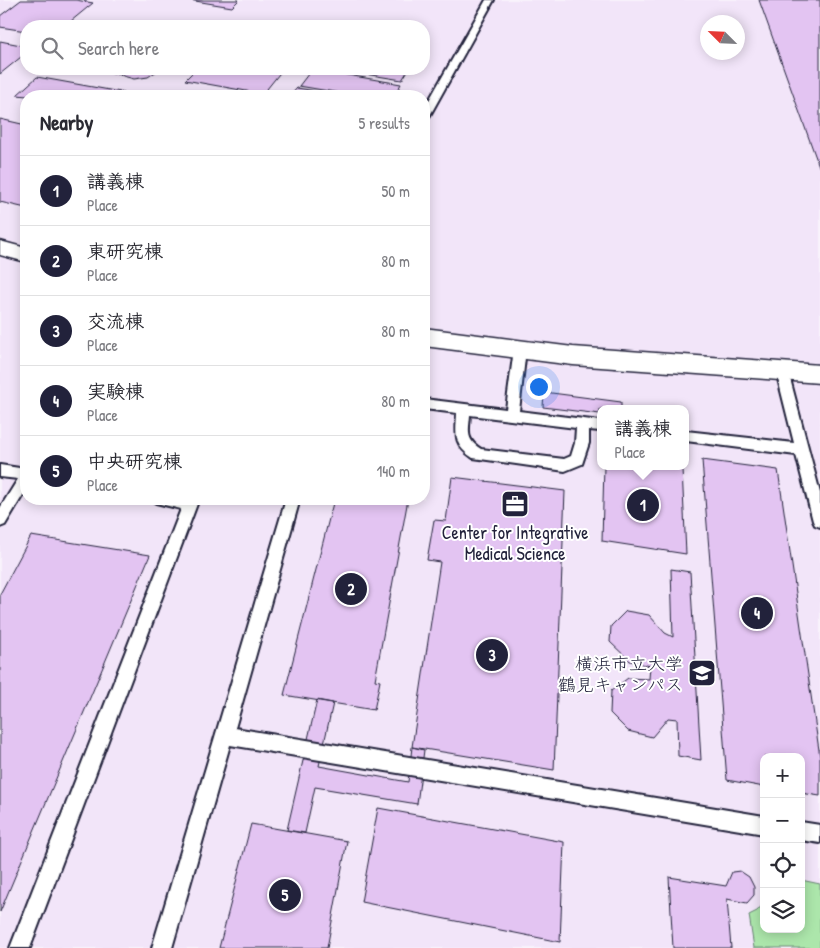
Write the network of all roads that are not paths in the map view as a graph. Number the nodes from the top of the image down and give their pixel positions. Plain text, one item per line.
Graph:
1 (490, 0) edge
2 (430, 106) edge
3 (0, 248) edge
4 (20, 253) edge
5 (430, 338) edge
6 (520, 349) junction
7 (782, 371) junction
8 (820, 374) edge
9 (430, 405) edge
10 (464, 409) junction
11 (512, 415) junction
12 (583, 424) junction
13 (597, 426) edge
14 (689, 436) edge
15 (802, 450) junction
16 (0, 471) edge
17 (20, 476) edge
18 (20, 487) edge
19 (190, 505) edge
20 (291, 505) edge
21 (0, 521) edge
22 (820, 521) edge
23 (224, 735) junction
24 (760, 824) edge
25 (805, 832) edge
26 (820, 834) edge
27 (20, 948) edge
28 (162, 948) edge

1 - 2 lane
3 - 4 street
5 - 6 street
6 - 7 street
6 - 11 lane
7 - 8 street
7 - 15 lane
9 - 10 lane
10 - 11 lane
10 - 12 lane
11 - 12 lane
12 - 13 lane
14 - 15 lane
15 - 22 lane
16 - 17 lane
18 - 21 lane
19 - 27 lane
20 - 23 lane
23 - 24 lane
23 - 28 lane
25 - 26 lane

